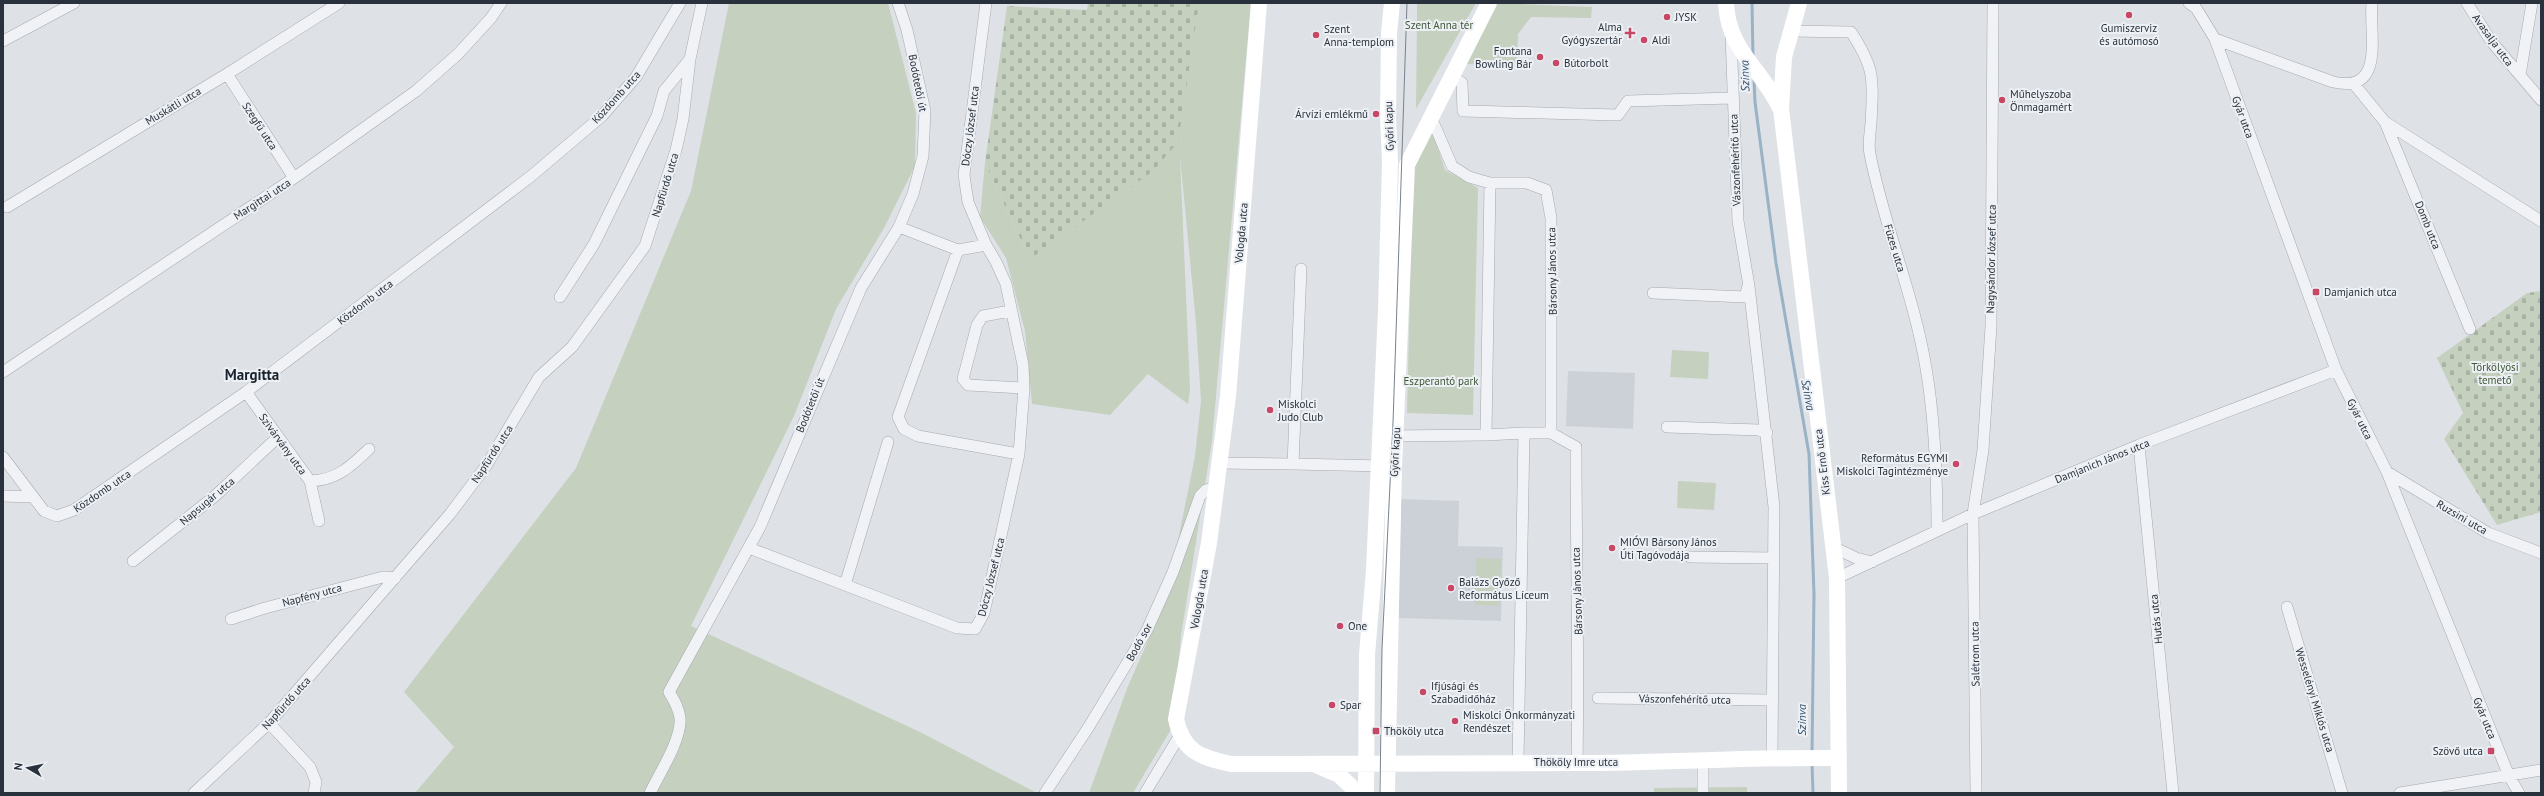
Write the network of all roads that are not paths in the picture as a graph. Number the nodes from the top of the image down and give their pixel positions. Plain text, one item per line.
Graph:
1 (74, 3) edge
2 (339, 3) edge
3 (501, 3) edge
4 (680, 3) edge
5 (702, 3) edge
6 (898, 3) edge
7 (986, 3) edge
8 (1259, 3) edge
9 (1392, 3) edge
10 (1489, 3) edge
11 (1726, 3) edge
12 (1799, 3) edge
13 (1993, 3) edge
14 (2467, 3) edge
15 (2532, 3) edge
16 (2194, 5) edge
17 (2369, 5) edge
18 (1790, 31) junction
19 (1731, 34) junction
20 (2215, 39) junction
21 (3, 41) edge
22 (690, 59) junction
23 (227, 74) junction
24 (2520, 75) junction
25 (1452, 76) junction
26 (2354, 83) junction
27 (1732, 98) junction
28 (2541, 100) edge
29 (1781, 109) junction
30 (1431, 117) junction
31 (2385, 122) junction
32 (294, 178) junction
33 (1490, 182) junction
34 (7, 207) dead end
35 (2541, 221) edge
36 (899, 227) junction
37 (986, 245) junction
38 (958, 250) junction
39 (1301, 268) dead end
40 (1749, 286) junction
41 (1653, 293) dead end
42 (560, 297) dead end
43 (1010, 311) junction
44 (2470, 329) dead end
45 (2336, 370) junction
46 (3, 372) edge
47 (1024, 388) junction
48 (246, 392) junction
49 (1667, 427) dead end
50 (1524, 433) junction
51 (1551, 433) junction
52 (1767, 433) junction
53 (1486, 434) junction
54 (1389, 436) junction
55 (278, 437) junction
56 (888, 442) dead end
57 (2139, 445) junction
58 (369, 449) dead end
59 (1019, 454) junction
60 (3, 457) edge
61 (1218, 463) junction
62 (1293, 464) junction
63 (1387, 466) junction
64 (2386, 472) junction
65 (310, 481) junction
66 (2408, 485) junction
67 (1216, 487) junction
68 (3, 496) edge
69 (32, 496) junction
70 (2396, 497) junction
71 (1973, 514) junction
72 (319, 521) dead end
73 (1937, 531) junction
74 (1833, 547) junction
75 (749, 548) junction
76 (2541, 553) edge
77 (1690, 557) dead end
78 (1774, 558) junction
79 (133, 561) dead end
80 (1872, 562) junction
81 (395, 578) junction
82 (1837, 578) junction
83 (845, 585) junction
84 (2287, 607) dead end
85 (231, 619) dead end
86 (1598, 698) dead end
87 (1772, 700) junction
88 (269, 723) junction
89 (1180, 735) junction
90 (1772, 758) junction
91 (1831, 758) junction
92 (1703, 760) junction
93 (1366, 762) junction
94 (1388, 762) junction
95 (1518, 762) junction
96 (1577, 763) junction
97 (1314, 764) junction
98 (2541, 770) edge
99 (2509, 776) junction
100 (194, 793) edge
101 (314, 793) edge
102 (650, 793) edge
103 (1045, 793) edge
104 (1145, 793) edge
105 (1358, 793) edge
106 (1366, 793) edge
107 (1386, 793) edge
108 (1703, 793) edge
109 (1839, 793) edge
110 (1976, 793) edge
111 (2173, 793) edge
112 (2342, 793) edge
113 (2400, 793) edge
114 (2519, 793) edge

1 - 21 street
2 - 23 street, Muskátli utca
3 - 32 street, Margittai utca
4 - 48 street, Közdomb utca
5 - 22 street, Napfürdő utca
6 - 36 street, Bodótetői út
7 - 37 street, Dóczy József utca
8 - 61 street, Vologda utca
9 - 54 street, Győri kapu
10 - 25 street
11 - 19 street, Kiss Ernő utca
12 - 18 street, Kiss Ernő utca
13 - 71 street, Nagysándor József utca
14 - 24 street, Avasalja utca
15 - 24 street
16 - 20 street, Gyár utca
17 - 26 street
18 - 29 street, Kiss Ernő utca
18 - 73 street, Füzes utca
19 - 27 street, Vászonfehérítő utca
19 - 29 street, Kiss Ernő utca
20 - 26 street
20 - 45 street, Gyár utca
22 - 42 street, Napfürdő utca
22 - 81 street, Napfürdő utca
23 - 32 street, Szegfű utca
23 - 34 street, Muskátli utca
24 - 28 street, Avasalja utca
25 - 27 street
25 - 30 street
26 - 31 street, Domb utca
27 - 40 street, Vászonfehérítő utca
29 - 74 street, Kiss Ernő utca
30 - 33 street, Bársony János utca
30 - 54 street, Győri kapu
31 - 35 street, Domb utca
31 - 44 street, Domb utca
32 - 46 street, Margittai utca
33 - 51 street, Bársony János utca
33 - 53 street
36 - 38 street
36 - 75 street, Bodótetői út
37 - 38 street
37 - 43 street, Dóczy József utca
38 - 59 street
39 - 62 street
40 - 41 street
40 - 52 street, Vászonfehérítő utca
43 - 47 street, Dóczy József utca
43 - 47 street
45 - 57 street, Damjanich János utca
45 - 64 street, Gyár utca
47 - 59 street, Dóczy József utca
48 - 55 street, Szivárvány utca
48 - 69 street, Közdomb utca
49 - 52 street
50 - 51 street, Bársony János utca
50 - 53 street, Bársony János utca
50 - 95 street
51 - 96 street, Bársony János utca
52 - 78 street, Vászonfehérítő utca
53 - 54 street, Bársony János utca
54 - 63 street, Győri kapu
55 - 65 street, Szivárvány utca
55 - 79 street, Napsugár utca
56 - 83 street
57 - 71 street, Damjanich János utca
57 - 111 street, Hutás utca
58 - 65 street
59 - 83 street, Dóczy József utca
60 - 69 street, Közdomb utca
61 - 62 street
61 - 67 street, Vologda utca
62 - 63 street, Győri kapu
63 - 93 street, Győri kapu
63 - 94 street, Győri kapu
64 - 66 street, Ruzsini utca
64 - 70 street, Gyár utca
65 - 72 street, Szivárvány utca
66 - 70 street
66 - 76 street, Ruzsini utca
67 - 89 street, Vologda utca
67 - 103 street, Bodó sor
68 - 69 street
70 - 99 street, Gyár utca
71 - 73 street, Damjanich János utca
71 - 110 street, Salétrom utca
73 - 80 street, Damjanich János utca
74 - 80 street
74 - 82 street, Kiss Ernő utca
75 - 83 street, Dóczy József utca
75 - 102 street, Bodótetői út
77 - 78 street
78 - 87 street, Vászonfehérítő utca
80 - 82 street, Damjanich János utca
81 - 85 street, Napfény utca
81 - 88 street, Napfürdő utca
82 - 91 street, Kiss Ernő utca
84 - 112 street, Wesselényi Miklós utca
86 - 87 street, Vászonfehérítő utca
87 - 90 street, Vászonfehérítő utca
88 - 100 street, Napfürdő utca
88 - 101 street
89 - 97 street, Thököly Imre utca
89 - 104 street
90 - 91 street, Thököly Imre utca
90 - 92 street, Thököly Imre utca
91 - 109 street, Kiss Ernő utca
92 - 96 street, Thököly Imre utca
92 - 108 street
93 - 94 street, Thököly Imre utca
93 - 97 street, Thököly Imre utca
93 - 106 street, Győri kapu
94 - 95 street, Thököly Imre utca
94 - 107 street, Győri kapu
95 - 96 street, Thököly Imre utca
97 - 105 street, Thököly Imre utca
98 - 99 street
99 - 113 street
99 - 114 street, Gyár utca

